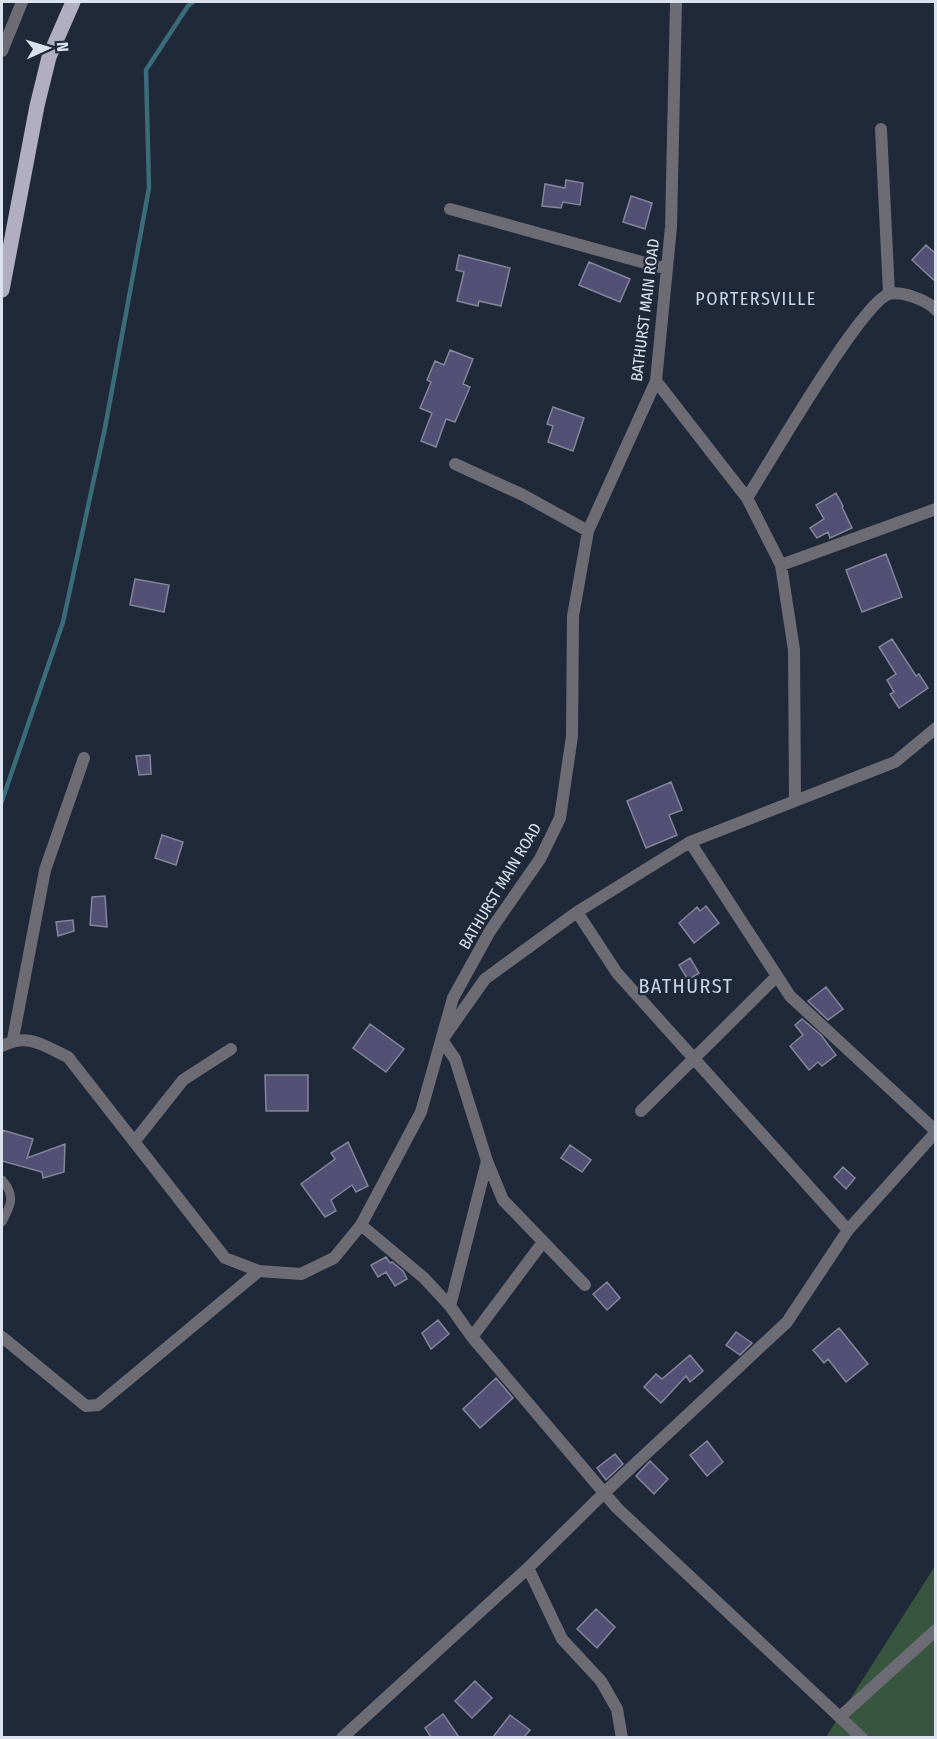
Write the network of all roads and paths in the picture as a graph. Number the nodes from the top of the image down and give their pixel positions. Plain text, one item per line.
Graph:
1 (22, 2) edge
2 (73, 2) edge
3 (676, 2) edge
4 (2, 51) edge
5 (881, 129) dead end
6 (450, 209) dead end
7 (667, 269) junction
8 (2, 290) edge
9 (889, 294) junction
10 (936, 309) edge
11 (656, 381) junction
12 (455, 464) dead end
13 (747, 498) junction
14 (936, 509) edge
15 (588, 531) junction
16 (781, 566) junction
17 (936, 728) edge
18 (84, 758) dead end
19 (795, 799) junction
20 (690, 842) junction
21 (577, 912) junction
22 (776, 977) junction
23 (14, 1040) junction
24 (442, 1040) junction
25 (2, 1046) edge
26 (231, 1050) dead end
27 (694, 1059) junction
28 (641, 1110) dead end
29 (936, 1131) edge
30 (134, 1142) junction
31 (487, 1161) junction
32 (2, 1180) edge
33 (2, 1222) edge
34 (362, 1225) junction
35 (848, 1230) junction
36 (543, 1242) junction
37 (259, 1271) junction
38 (585, 1285) dead end
39 (450, 1306) junction
40 (2, 1337) edge
41 (472, 1337) junction
42 (604, 1493) junction
43 (528, 1569) junction
44 (936, 1630) edge
45 (841, 1716) junction
46 (342, 1737) edge
47 (622, 1737) edge
48 (862, 1737) edge

1 - 4 street
2 - 8 main road
3 - 7 street, BATHURST MAIN ROAD
5 - 9 street
6 - 7 street
7 - 11 street, BATHURST MAIN ROAD
9 - 10 street
9 - 13 street
11 - 13 street
11 - 15 street, BATHURST MAIN ROAD
12 - 15 street
13 - 16 street
14 - 16 street
15 - 24 street, BATHURST MAIN ROAD
16 - 19 street
17 - 19 street
18 - 23 street
19 - 20 street
20 - 21 street
20 - 22 street
21 - 24 street
21 - 27 street
22 - 27 street
22 - 29 street
23 - 25 street
23 - 30 street, BATHURST MAIN ROAD
24 - 31 street
24 - 34 street, BATHURST MAIN ROAD
26 - 30 street
27 - 28 street
27 - 35 street
29 - 35 street
30 - 37 street, BATHURST MAIN ROAD
31 - 36 street
31 - 39 street
32 - 33 lane
34 - 37 street, BATHURST MAIN ROAD
34 - 39 street
35 - 42 street
36 - 38 street
36 - 41 street
37 - 40 street
39 - 41 street
41 - 42 street
42 - 43 street
42 - 45 street
43 - 46 street
43 - 47 street
44 - 45 street
45 - 48 street

